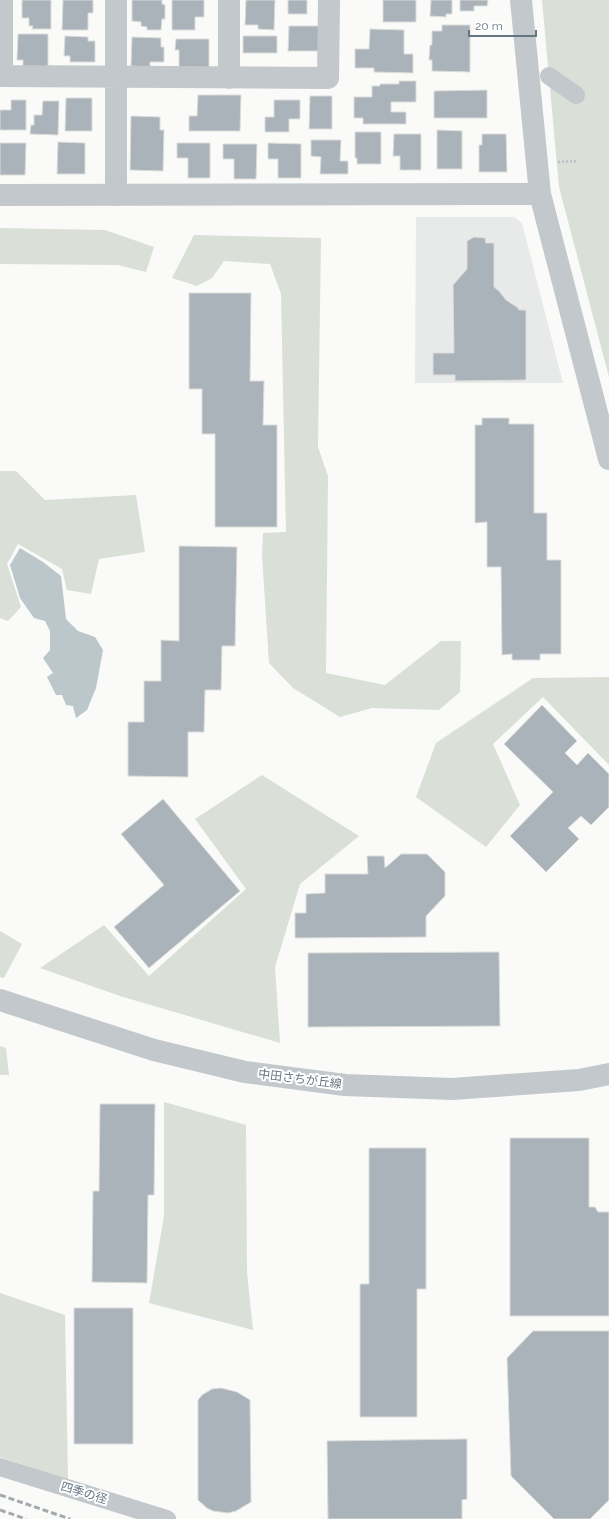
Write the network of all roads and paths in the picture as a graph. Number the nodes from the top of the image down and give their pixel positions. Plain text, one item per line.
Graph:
1 (2, 0) edge
2 (116, 0) edge
3 (229, 0) edge
4 (329, 0) edge
5 (521, 0) edge
6 (1, 76) edge
7 (549, 76) dead end
8 (116, 77) junction
9 (229, 78) junction
10 (576, 95) dead end
11 (577, 161) dead end
12 (556, 162) dead end
13 (540, 194) junction
14 (0, 195) edge
15 (116, 195) junction
16 (609, 459) edge
17 (0, 1000) edge
18 (609, 1074) edge
19 (0, 1467) edge
20 (167, 1519) edge

1 - 6 street
2 - 8 street
3 - 9 street
4 - 9 street
5 - 13 street
6 - 8 street
7 - 10 street
8 - 9 street
8 - 15 street
11 - 12 path
13 - 15 street
13 - 16 street
14 - 15 street
17 - 18 street, 中田さちが丘線
19 - 20 street, 四季の径

